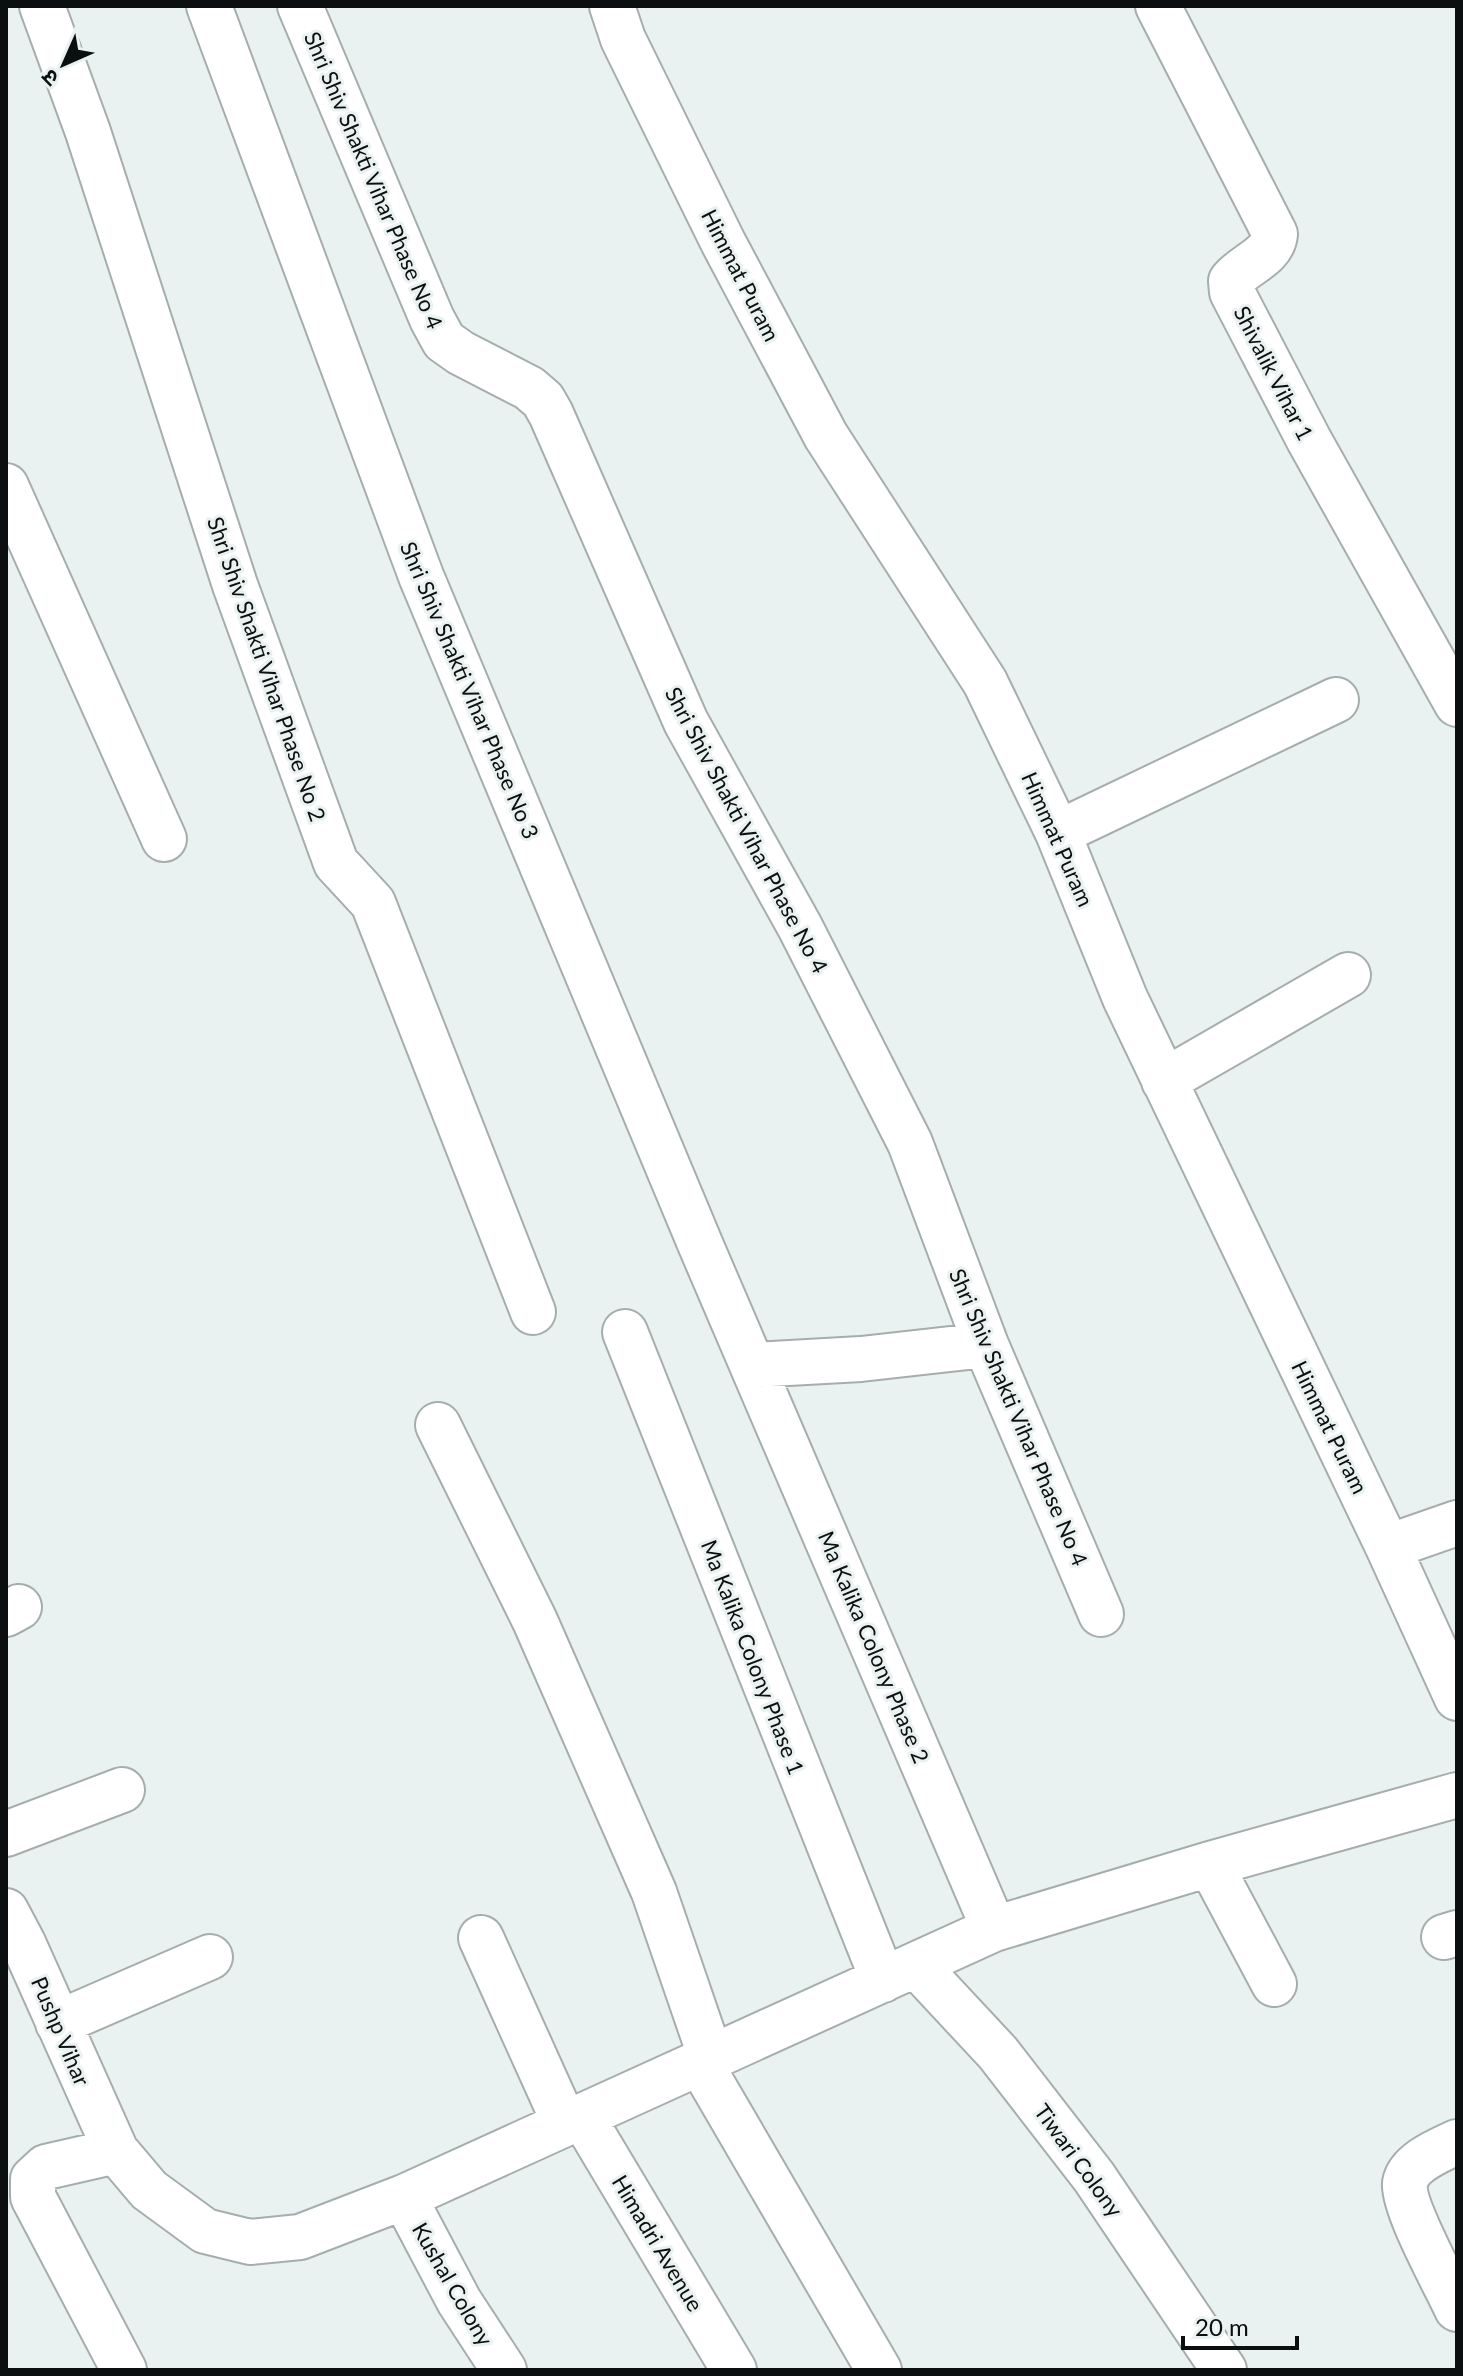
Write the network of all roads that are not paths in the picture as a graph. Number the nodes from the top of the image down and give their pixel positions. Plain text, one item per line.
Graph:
1 (42, 6) edge
2 (209, 6) edge
3 (300, 6) edge
4 (612, 6) edge
5 (1158, 6) edge
6 (6, 486) edge
7 (1336, 700) dead end
8 (1457, 704) edge
9 (1058, 833) junction
10 (164, 839) dead end
11 (1348, 975) dead end
12 (1164, 1081) junction
13 (533, 1312) dead end
14 (625, 1332) dead end
15 (986, 1345) junction
16 (754, 1365) junction
17 (438, 1425) dead end
18 (1457, 1523) edge
19 (1388, 1547) junction
20 (1101, 1614) dead end
21 (1457, 1698) edge
22 (122, 1790) dead end
23 (1457, 1795) edge
24 (6, 1834) edge
25 (1210, 1864) junction
26 (6, 1911) edge
27 (994, 1929) junction
28 (481, 1938) dead end
29 (210, 1957) dead end
30 (899, 1973) junction
31 (1274, 1984) dead end
32 (58, 2023) junction
33 (706, 2061) junction
34 (573, 2120) junction
35 (1457, 2142) edge
36 (116, 2151) junction
37 (404, 2197) junction
38 (1457, 2309) edge
39 (124, 2370) edge
40 (504, 2370) edge
41 (734, 2370) edge
42 (879, 2370) edge
43 (1224, 2370) edge

1 - 13 street, Shri Shiv Shakti Vihar Phase No 2
2 - 16 street, Shri Shiv Shakti Vihar Phase No 3
3 - 15 street, Shri Shiv Shakti Vihar Phase No 4
4 - 9 street, Himmat Puram
5 - 8 street, Shivalik Vihar 1
6 - 10 street
7 - 9 street
9 - 12 street, Himmat Puram
11 - 12 street
12 - 19 street, Himmat Puram
14 - 30 street, Ma Kalika Colony Phase 1
15 - 16 street
15 - 20 street, Shri Shiv Shakti Vihar Phase No 4
16 - 27 street, Ma Kalika Colony Phase 2
17 - 33 street
18 - 19 street
19 - 21 street, Himmat Puram
22 - 24 street
23 - 25 street, Pushp Vihar
25 - 27 street, Pushp Vihar
25 - 31 street
26 - 32 street, Pushp Vihar
27 - 30 street, Pushp Vihar
28 - 34 street, Himadri Avenue
29 - 32 street
30 - 33 street, Pushp Vihar
30 - 43 street, Tiwari Colony
32 - 36 street, Pushp Vihar
33 - 34 street, Pushp Vihar
33 - 42 street
34 - 37 street, Pushp Vihar
34 - 41 street, Himadri Avenue
35 - 38 street
36 - 37 street, Pushp Vihar
36 - 39 street
37 - 40 street, Kushal Colony

